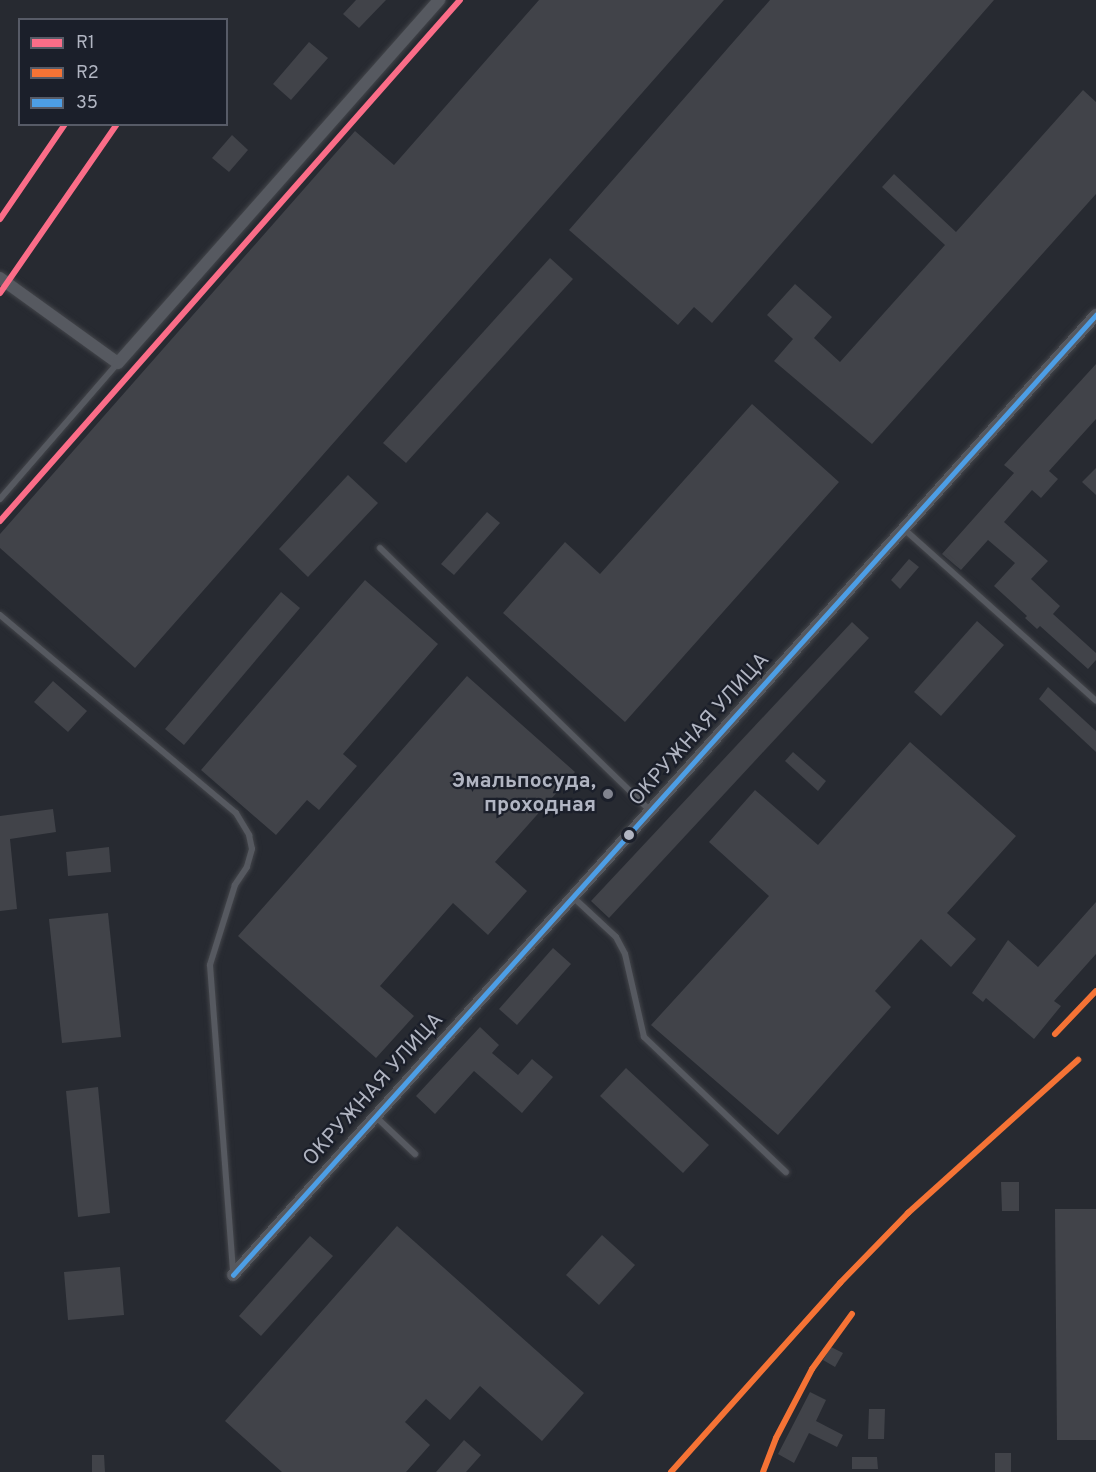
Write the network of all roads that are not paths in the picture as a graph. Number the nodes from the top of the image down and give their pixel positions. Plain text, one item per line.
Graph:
1 (440, 0) edge
2 (0, 278) edge
3 (1096, 315) edge
4 (118, 363) junction
5 (0, 499) edge
6 (905, 530) junction
7 (380, 548) dead end
8 (0, 615) edge
9 (1096, 701) edge
10 (652, 812) junction
11 (574, 898) junction
12 (376, 1117) junction
13 (415, 1154) dead end
14 (786, 1172) dead end
15 (233, 1275) joint

1 - 4 street
2 - 4 street
3 - 6 street, ОКРУЖНАЯ УЛИЦА
4 - 5 lane
6 - 9 lane
6 - 10 street, ОКРУЖНАЯ УЛИЦА
7 - 10 lane
8 - 15 lane
10 - 11 street, ОКРУЖНАЯ УЛИЦА
11 - 12 street, ОКРУЖНАЯ УЛИЦА
11 - 14 lane
12 - 13 lane
12 - 15 street, ОКРУЖНАЯ УЛИЦА

